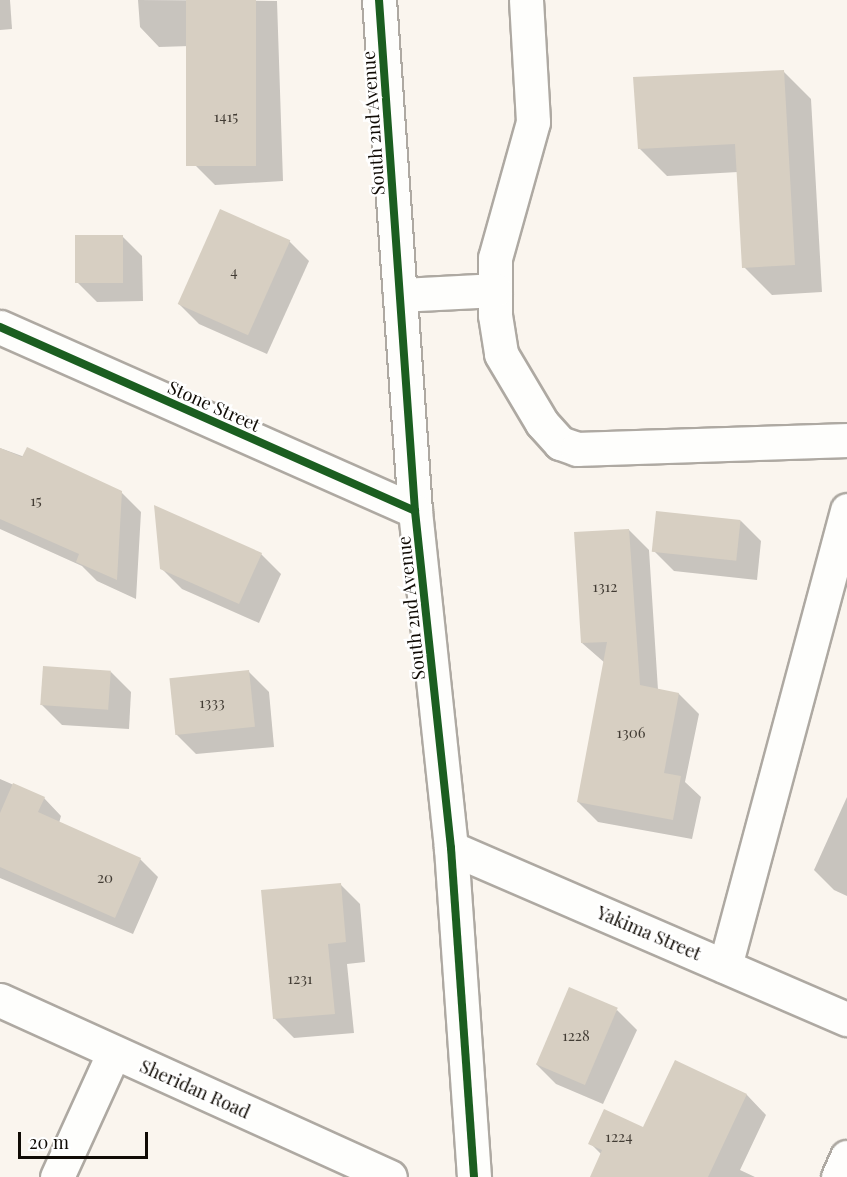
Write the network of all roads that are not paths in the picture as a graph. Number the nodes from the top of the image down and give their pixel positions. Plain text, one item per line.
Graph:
1 (380, 0) edge
2 (526, 0) edge
3 (495, 290) junction
4 (400, 295) junction
5 (0, 327) edge
6 (847, 440) edge
7 (847, 510) edge
8 (415, 512) junction
9 (451, 848) junction
10 (725, 966) junction
11 (0, 1000) edge
12 (847, 1019) edge
13 (114, 1052) junction
14 (847, 1157) edge
15 (57, 1177) edge
16 (390, 1177) edge
17 (474, 1177) edge
18 (838, 1177) edge

1 - 4 street, South 2nd Avenue
2 - 3 street
3 - 4 street
3 - 6 street
4 - 8 street, South 2nd Avenue
5 - 8 street, Stone Street
7 - 10 street
8 - 9 street, South 2nd Avenue
9 - 10 street, Yakima Street
9 - 17 street, South 2nd Avenue
10 - 12 street, Yakima Street
11 - 13 street, Sheridan Road
13 - 15 street
13 - 16 street, Sheridan Road
14 - 18 street

